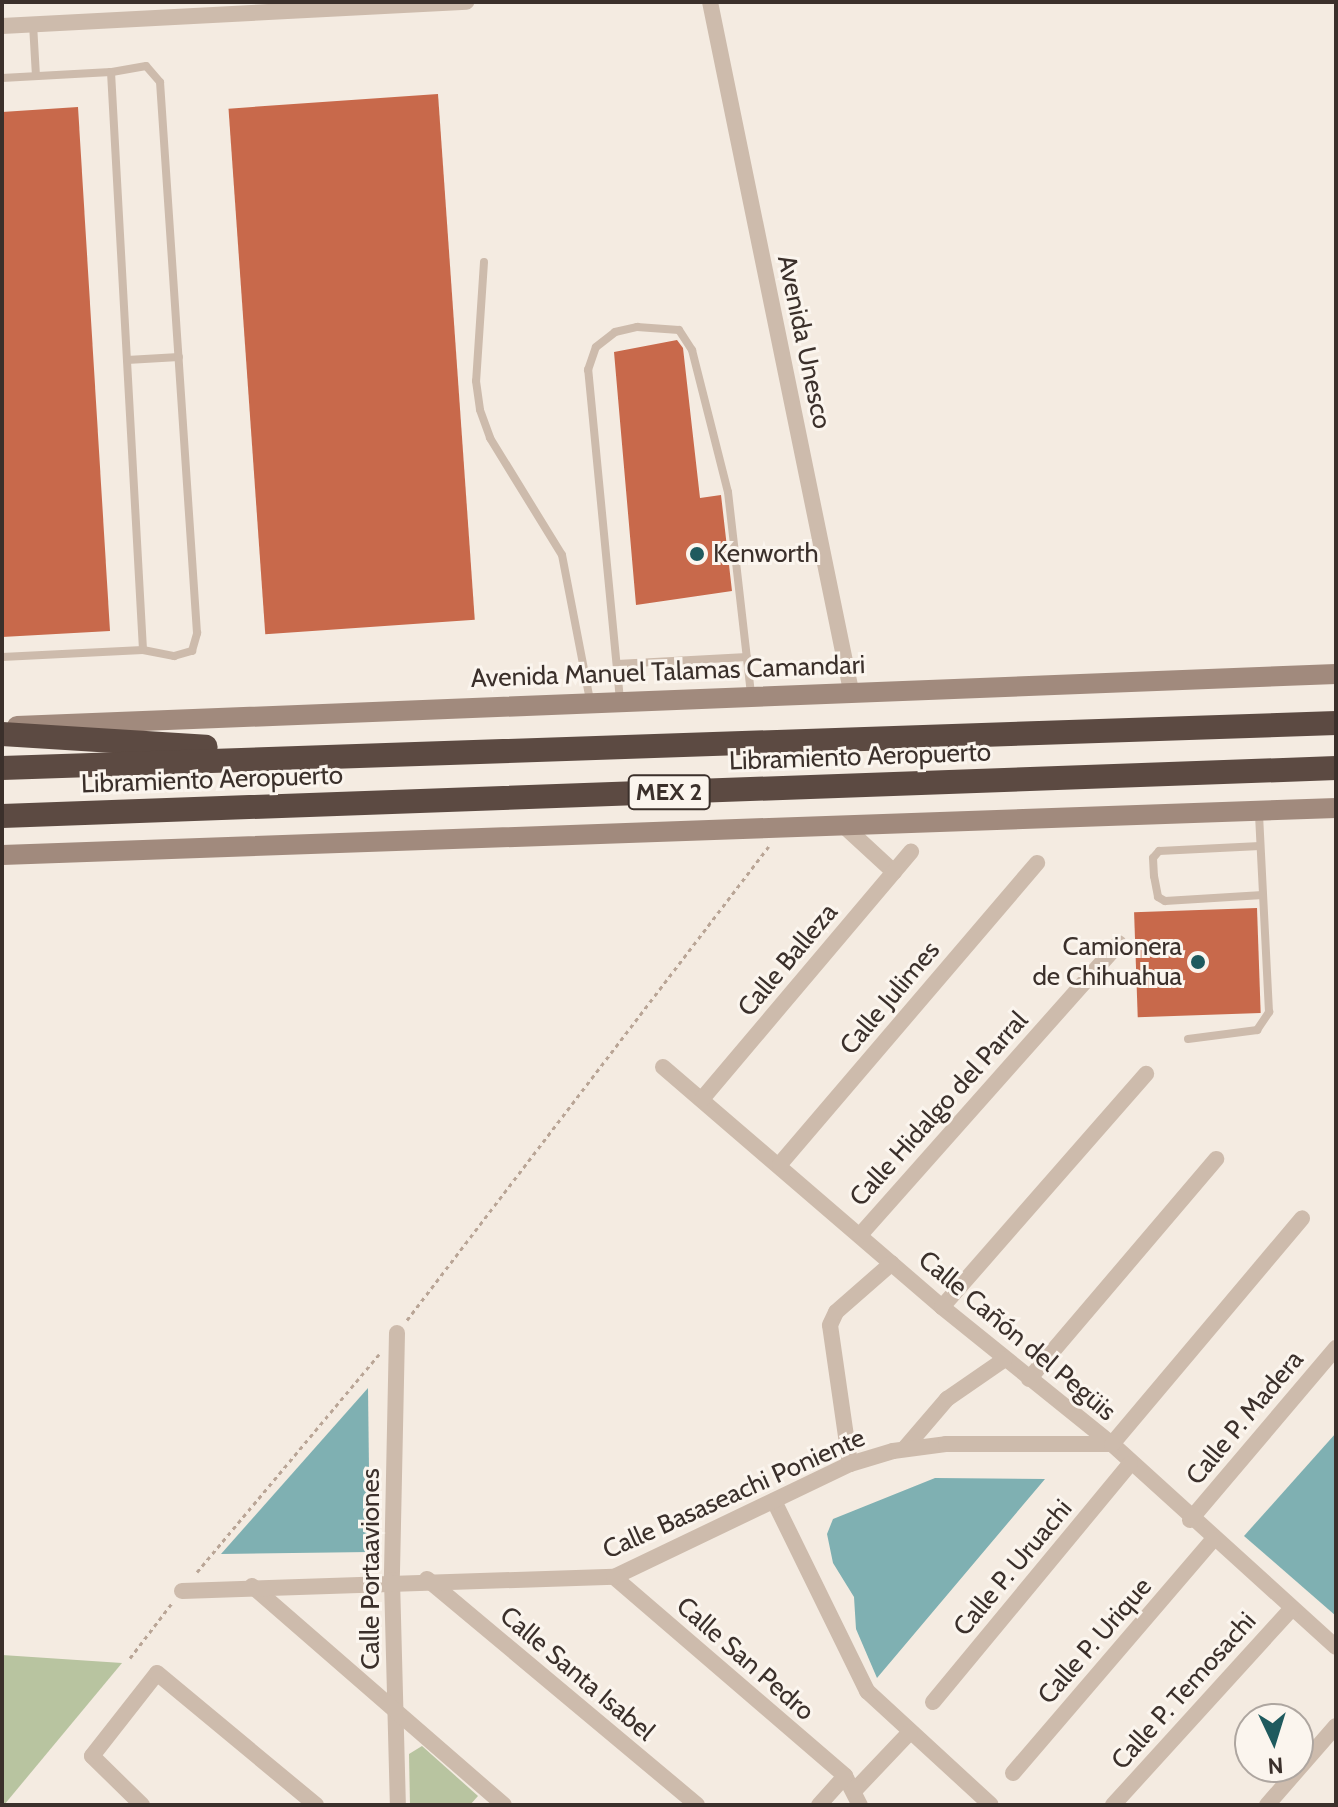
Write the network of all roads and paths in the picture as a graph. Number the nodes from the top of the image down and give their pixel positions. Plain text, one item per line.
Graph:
1 (466, 2) edge
2 (710, 2) edge
3 (383, 5) edge
4 (33, 24) junction
5 (2, 26) edge
6 (111, 72) junction
7 (36, 76) junction
8 (2, 78) edge
9 (484, 262) dead end
10 (179, 357) junction
11 (127, 360) junction
12 (143, 650) junction
13 (2, 657) edge
14 (747, 657) junction
15 (617, 664) junction
16 (1336, 674) edge
17 (851, 691) junction
18 (751, 695) junction
19 (620, 700) junction
20 (590, 702) junction
21 (1336, 723) edge
22 (2, 726) edge
23 (2, 734) edge
24 (263, 757) junction
25 (2, 768) edge
26 (1336, 768) edge
27 (1336, 808) edge
28 (116, 811) junction
29 (1259, 811) junction
30 (2, 816) edge
31 (844, 826) junction
32 (783, 827) junction
33 (2, 830) edge
34 (1260, 846) junction
35 (911, 852) dead end
36 (2, 855) edge
37 (1037, 863) dead end
38 (894, 872) junction
39 (1263, 895) junction
40 (1119, 943) dead end
41 (1188, 1039) dead end
42 (663, 1067) dead end
43 (1146, 1074) dead end
44 (702, 1099) junction
45 (1216, 1159) dead end
46 (780, 1164) junction
47 (1302, 1218) dead end
48 (860, 1235) junction
49 (892, 1263) junction
50 (942, 1307) junction
51 (397, 1333) junction
52 (1336, 1348) edge
53 (1005, 1359) junction
54 (1029, 1379) junction
55 (1112, 1444) junction
56 (905, 1448) junction
57 (850, 1464) junction
58 (1130, 1464) junction
59 (774, 1501) junction
60 (1190, 1520) junction
61 (1213, 1540) junction
62 (614, 1577) junction
63 (427, 1579) junction
64 (392, 1580) junction
65 (252, 1586) junction
66 (182, 1591) junction
67 (1292, 1608) junction
68 (1336, 1647) edge
69 (130, 1658) dead end
70 (933, 1702) dead end
71 (398, 1714) junction
72 (1336, 1726) edge
73 (910, 1732) junction
74 (1013, 1773) dead end
75 (853, 1791) edge
76 (142, 1805) edge
77 (316, 1805) edge
78 (398, 1805) edge
79 (504, 1805) edge
80 (697, 1805) edge
81 (819, 1805) edge
82 (991, 1805) edge
83 (1113, 1805) edge
84 (1267, 1805) edge

1 - 3 street
2 - 17 street, Avenida Unesco
3 - 4 street
4 - 5 street
4 - 7 lane
6 - 7 lane
6 - 10 lane
6 - 11 lane
7 - 8 lane
9 - 20 lane
10 - 11 lane
10 - 12 lane
11 - 12 lane
12 - 13 lane
14 - 15 lane
14 - 15 lane
14 - 18 lane
15 - 19 lane
16 - 17 main road, Avenida Manuel Talamas Camandari
17 - 18 main road, Avenida Manuel Talamas Camandari
18 - 19 main road, Avenida Manuel Talamas Camandari
19 - 20 main road, Avenida Manuel Talamas Camandari
20 - 22 main road, Avenida Manuel Talamas Camandari
21 - 24 highway, Libramiento Aeropuerto / MEX 2
23 - 24 highway
24 - 25 highway, Libramiento Aeropuerto / MEX 2
26 - 28 highway, Libramiento Aeropuerto / MEX 2
27 - 29 main road
28 - 30 highway, Libramiento Aeropuerto / MEX 2
28 - 33 highway
29 - 31 main road
29 - 34 lane
31 - 32 main road
31 - 38 street
32 - 36 main road
32 - 51 path
34 - 39 lane
34 - 39 lane
35 - 38 street, Calle Balleza
37 - 46 street, Calle Julimes
38 - 44 street, Calle Balleza
39 - 41 lane
40 - 48 street, Calle Hidalgo del Parral
42 - 44 street, Calle Cañón del Pegüis
43 - 50 street
44 - 46 street, Calle Cañón del Pegüis
45 - 54 street
46 - 48 street, Calle Cañón del Pegüis
47 - 55 street
48 - 49 street, Calle Cañón del Pegüis
49 - 50 street, Calle Cañón del Pegüis
49 - 57 street
50 - 53 street, Calle Cañón del Pegüis
51 - 64 street, Calle Portaaviones
51 - 66 path
52 - 60 street, Calle P. Madera
53 - 54 street, Calle Cañón del Pegüis
53 - 56 street
54 - 55 street, Calle Cañón del Pegüis
55 - 56 street, Calle Basaseachi Poniente
55 - 58 street, Calle Cañón del Pegüis
56 - 57 street, Calle Basaseachi Poniente
57 - 59 street, Calle Basaseachi Poniente
58 - 60 street, Calle Cañón del Pegüis
58 - 70 street, Calle P. Uruachi
59 - 62 street, Calle Basaseachi Poniente
59 - 73 street
60 - 61 street, Calle Cañón del Pegüis
61 - 67 street, Calle Cañón del Pegüis
61 - 74 street, Calle P. Urique
62 - 63 street, Calle Basaseachi Poniente
62 - 75 street, Calle San Pedro
63 - 64 street, Calle Basaseachi Poniente
63 - 80 street, Calle Santa Isabel
64 - 65 street, Calle Basaseachi Poniente
64 - 71 street, Calle Portaaviones
65 - 66 street, Calle Basaseachi Poniente
65 - 71 street
66 - 69 path
67 - 68 street, Calle Cañón del Pegüis
67 - 83 street, Calle P. Temosachi
71 - 78 street, Calle Portaaviones
71 - 79 street
72 - 84 street
73 - 75 street
73 - 82 street
75 - 81 street
76 - 77 street

